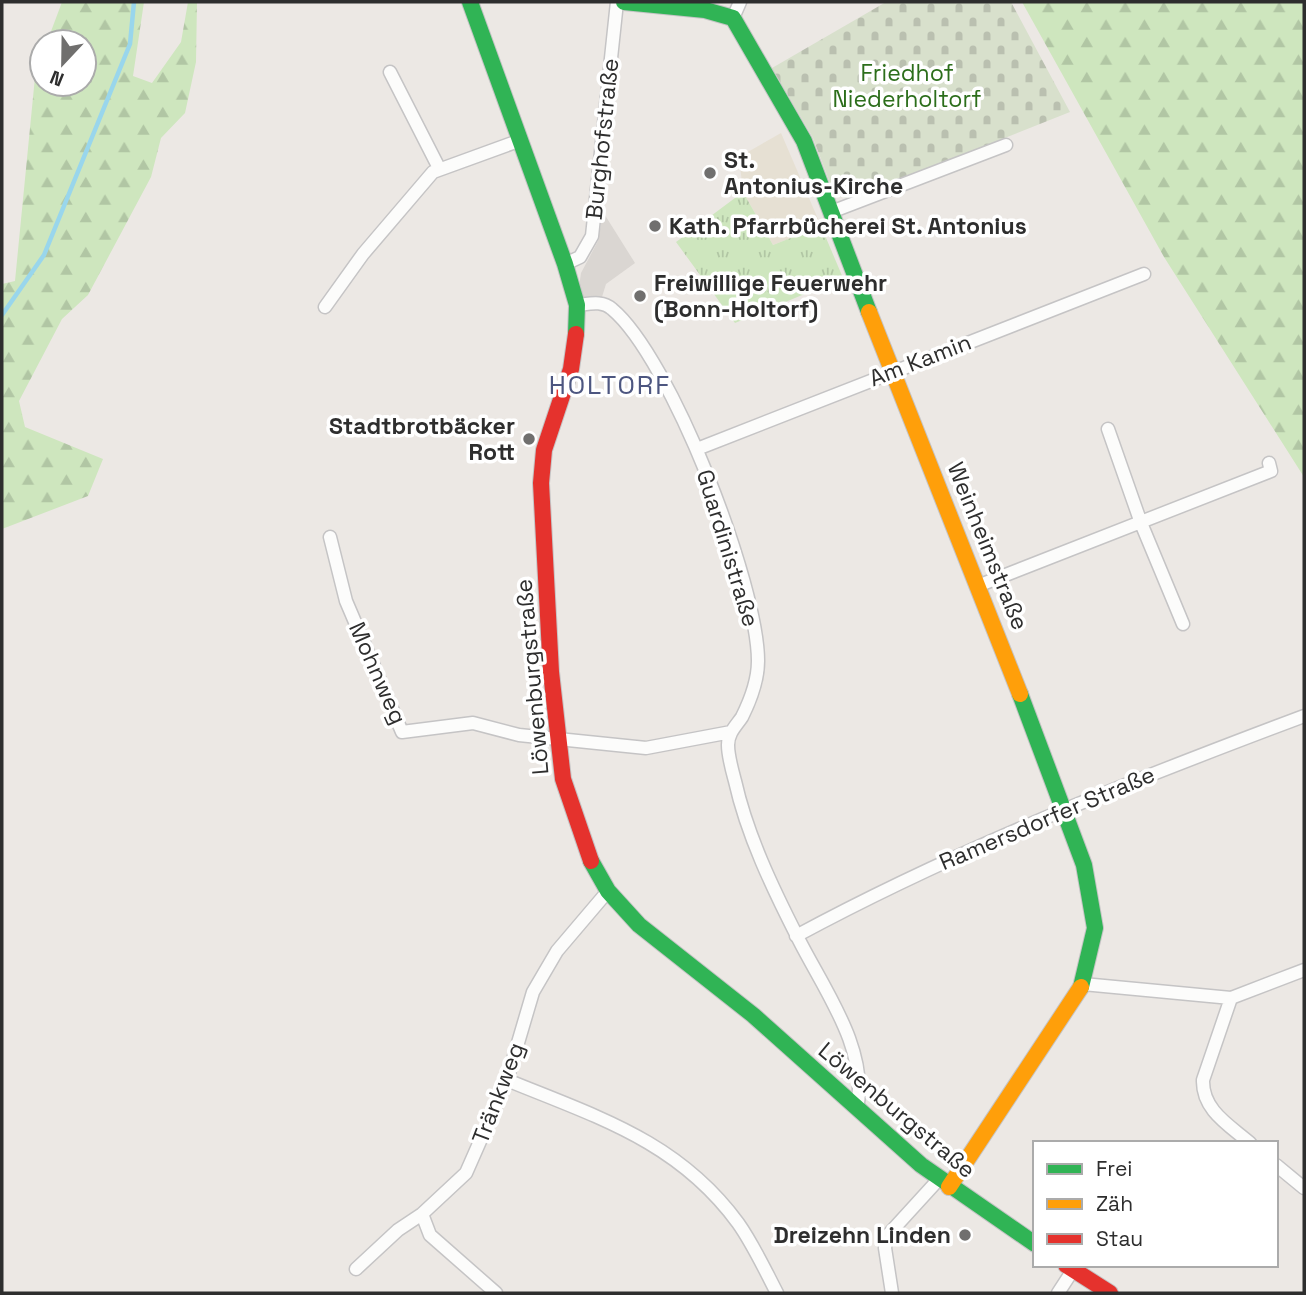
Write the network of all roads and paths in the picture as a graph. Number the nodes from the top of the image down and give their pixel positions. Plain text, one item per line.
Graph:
1 (470, 2) edge
2 (617, 2) edge
3 (624, 2) edge
4 (740, 2) edge
5 (733, 18) junction
6 (390, 72) dead end
7 (521, 140) junction
8 (1006, 145) dead end
9 (439, 167) junction
10 (831, 212) junction
11 (565, 264) junction
12 (1144, 274) dead end
13 (577, 305) junction
14 (325, 307) dead end
15 (892, 371) junction
16 (1108, 429) dead end
17 (697, 449) junction
18 (1269, 463) dead end
19 (1141, 523) junction
20 (330, 537) dead end
21 (980, 585) junction
22 (1183, 624) dead end
23 (1304, 716) edge
24 (731, 732) junction
25 (558, 738) junction
26 (1064, 809) junction
27 (608, 891) junction
28 (796, 936) junction
29 (1304, 970) edge
30 (1083, 984) junction
31 (1231, 998) junction
32 (507, 1080) junction
33 (857, 1109) junction
34 (1248, 1141) edge
35 (1278, 1167) edge
36 (944, 1183) junction
37 (1304, 1188) edge
38 (422, 1214) junction
39 (1033, 1243) edge
40 (1070, 1268) edge
41 (356, 1269) dead end
42 (496, 1293) edge
43 (777, 1293) edge
44 (892, 1293) edge
45 (1058, 1293) edge
46 (1110, 1293) edge

1 - 7 street, Löwenburgstraße
2 - 11 street, Burghofstraße
3 - 5 street
4 - 5 street
5 - 10 street, Weinheimstraße
6 - 9 street
7 - 9 street
7 - 11 street, Löwenburgstraße
8 - 10 street
9 - 14 street
10 - 15 street, Weinheimstraße
11 - 13 street, Löwenburgstraße
12 - 15 street, Am Kamin
13 - 17 street, Guardinistraße
13 - 25 street, Löwenburgstraße
15 - 17 street, Am Kamin
15 - 21 street, Weinheimstraße
16 - 19 street
17 - 24 street, Guardinistraße
18 - 19 street
19 - 21 street
19 - 22 street
20 - 25 street, Mohnweg
21 - 26 street, Weinheimstraße
23 - 26 street, Ramersdorfer Straße
24 - 25 street, Mohnweg
24 - 28 street
25 - 27 street, Löwenburgstraße
26 - 28 street, Ramersdorfer Straße
26 - 30 street, Weinheimstraße
27 - 32 street, Tränkweg
27 - 33 street, Löwenburgstraße
28 - 33 street
29 - 31 street
30 - 31 street
30 - 36 street, Weinheimstraße
31 - 34 street
32 - 38 street, Tränkweg
32 - 43 street
33 - 36 street, Löwenburgstraße
35 - 37 street
36 - 39 street, Löwenburgstraße
36 - 44 street
38 - 41 street, Tränkweg
38 - 42 street
40 - 45 street
40 - 46 street

